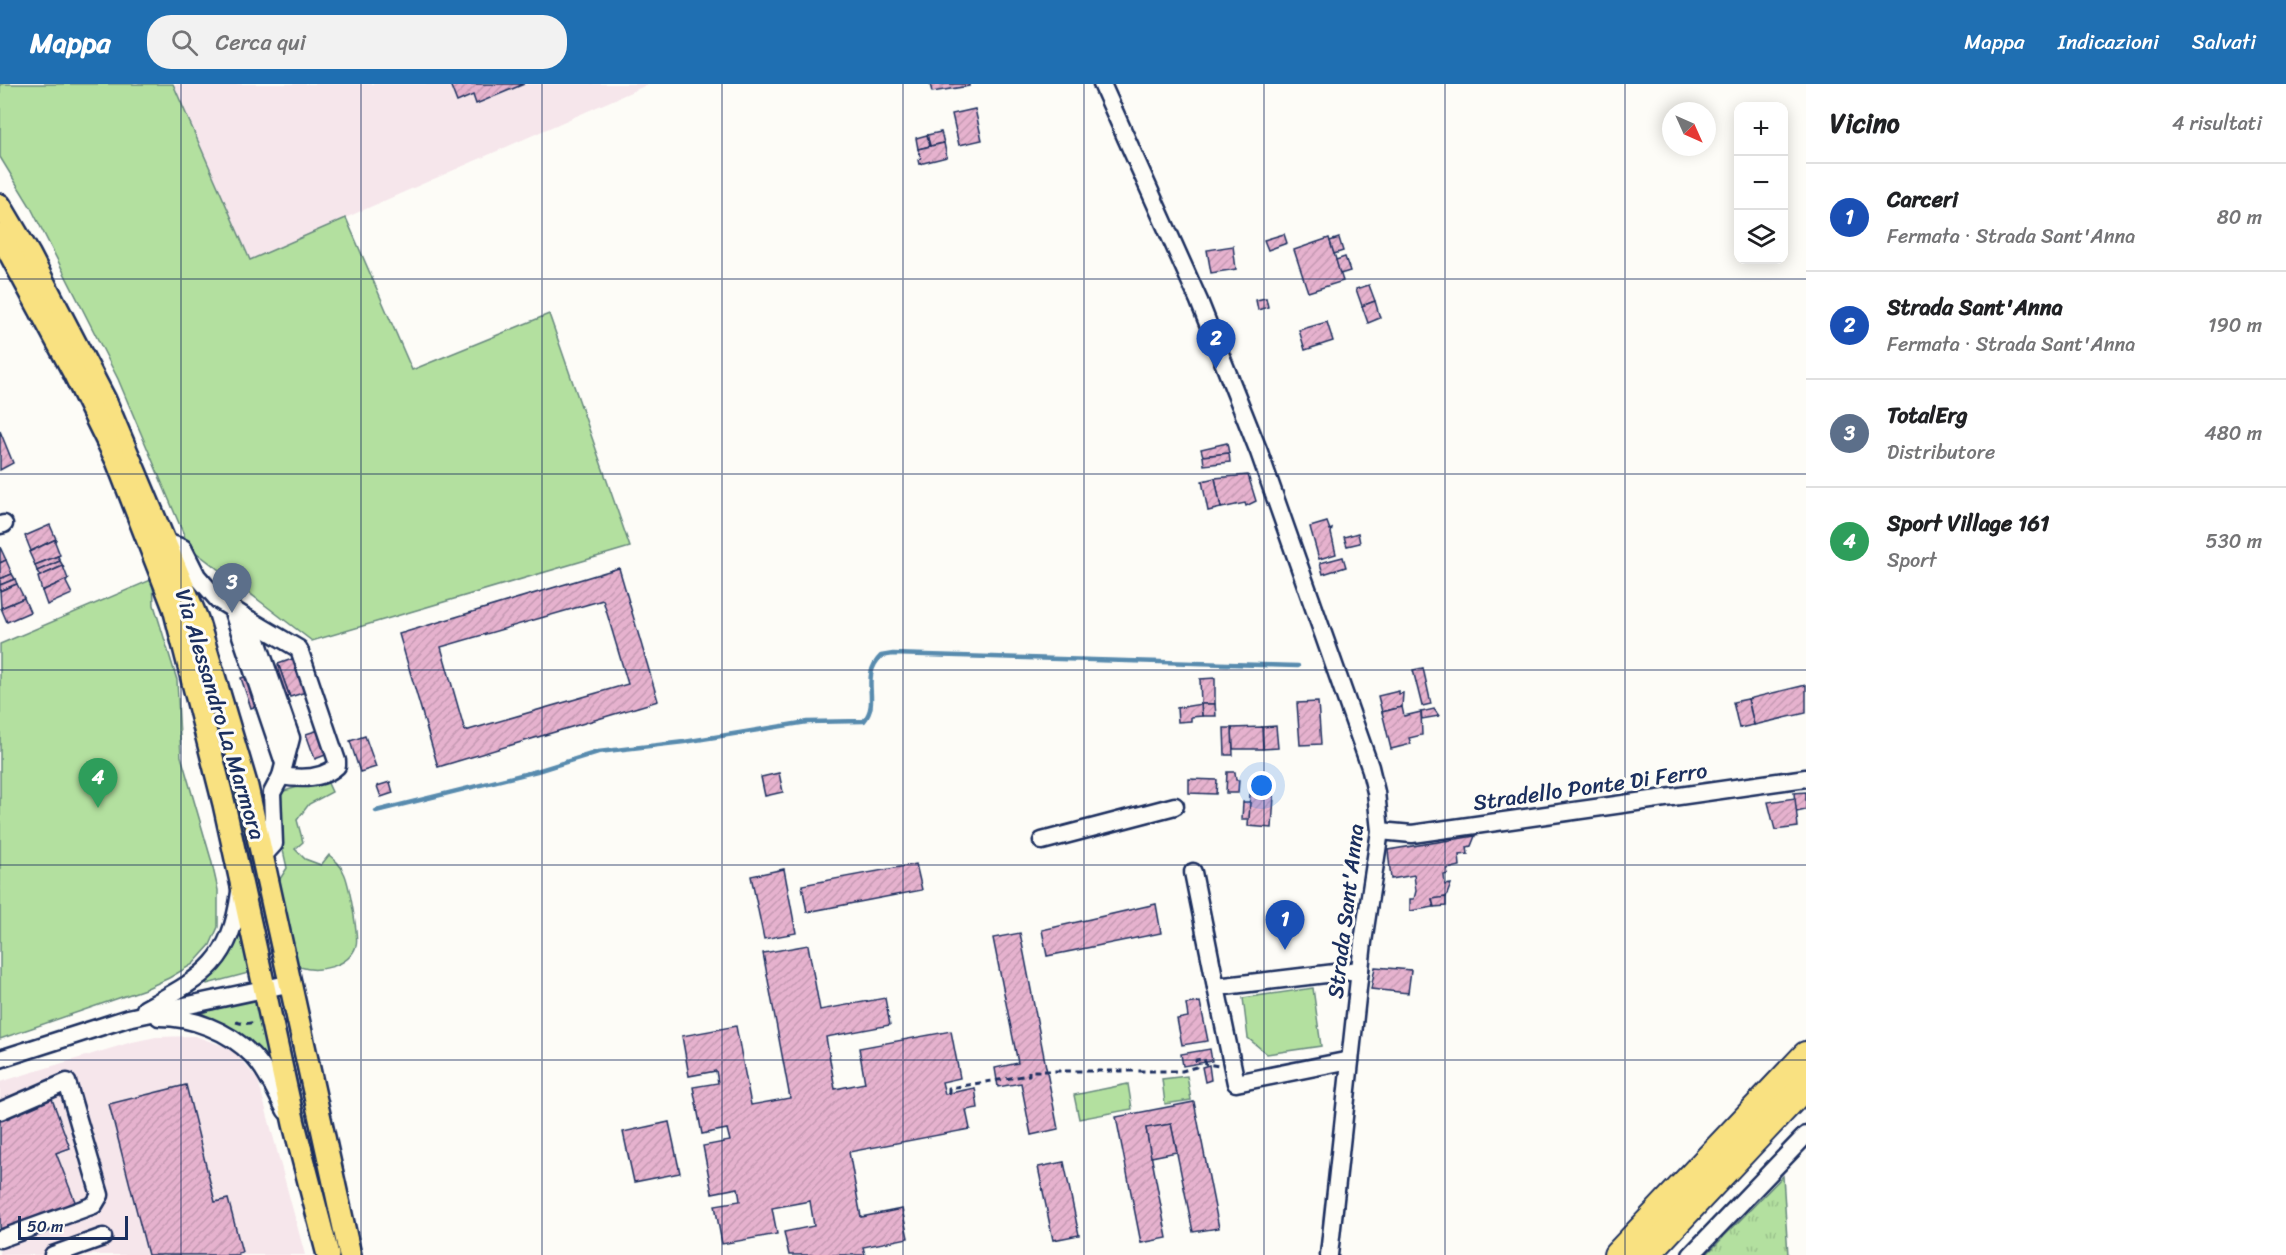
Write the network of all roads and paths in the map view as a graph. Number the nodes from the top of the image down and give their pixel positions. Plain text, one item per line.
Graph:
1 (1102, 84) edge
2 (0, 205) edge
3 (0, 235) edge
4 (166, 542) junction
5 (232, 609) junction
6 (250, 620) junction
7 (282, 769) junction
8 (1806, 778) edge
9 (1175, 806) dead end
10 (1380, 831) junction
11 (1042, 840) dead end
12 (264, 855) junction
13 (1193, 872) dead end
14 (241, 887) junction
15 (1360, 970) junction
16 (292, 983) junction
17 (1216, 987) junction
18 (265, 989) junction
19 (128, 1018) junction
20 (271, 1019) junction
21 (234, 1022) dead end
22 (1806, 1055) edge
23 (0, 1059) edge
24 (1350, 1060) junction
25 (1205, 1062) dead end
26 (1806, 1085) edge
27 (949, 1093) dead end
28 (0, 1111) edge
29 (294, 1124) junction
30 (1806, 1136) edge
31 (103, 1237) dead end
32 (0, 1239) edge
33 (53, 1255) edge
34 (327, 1255) edge
35 (350, 1255) edge
36 (1329, 1255) edge
37 (1617, 1255) edge
38 (1646, 1255) edge
39 (1692, 1255) edge

1 - 10 street, Strada Sant'Anna
2 - 4 main road, Via Alessandro La Marmora
3 - 14 main road, Via Alessandro La Marmora
4 - 5 street
4 - 12 main road, Via Alessandro La Marmora
5 - 6 street
5 - 7 street
6 - 7 street
6 - 7 street
7 - 12 street
8 - 10 street, Stradello Ponte Di Ferro
9 - 11 street
10 - 15 street, Strada Sant'Anna
12 - 16 main road, Via Alessandro La Marmora
13 - 17 street
14 - 18 main road, Via Alessandro La Marmora
14 - 19 street
15 - 17 street
15 - 24 street, Strada Sant'Anna
16 - 18 street
16 - 35 main road, Via Alessandro La Marmora
17 - 24 street
18 - 19 street
18 - 20 main road, Via Alessandro La Marmora
19 - 23 street
19 - 29 street
20 - 21 path
20 - 29 main road, Via Alessandro La Marmora
22 - 37 highway
24 - 36 street, Strada Sant'Anna
25 - 27 path
26 - 38 highway
28 - 32 street
29 - 34 main road, Via Alessandro La Marmora
30 - 39 street
31 - 33 street

